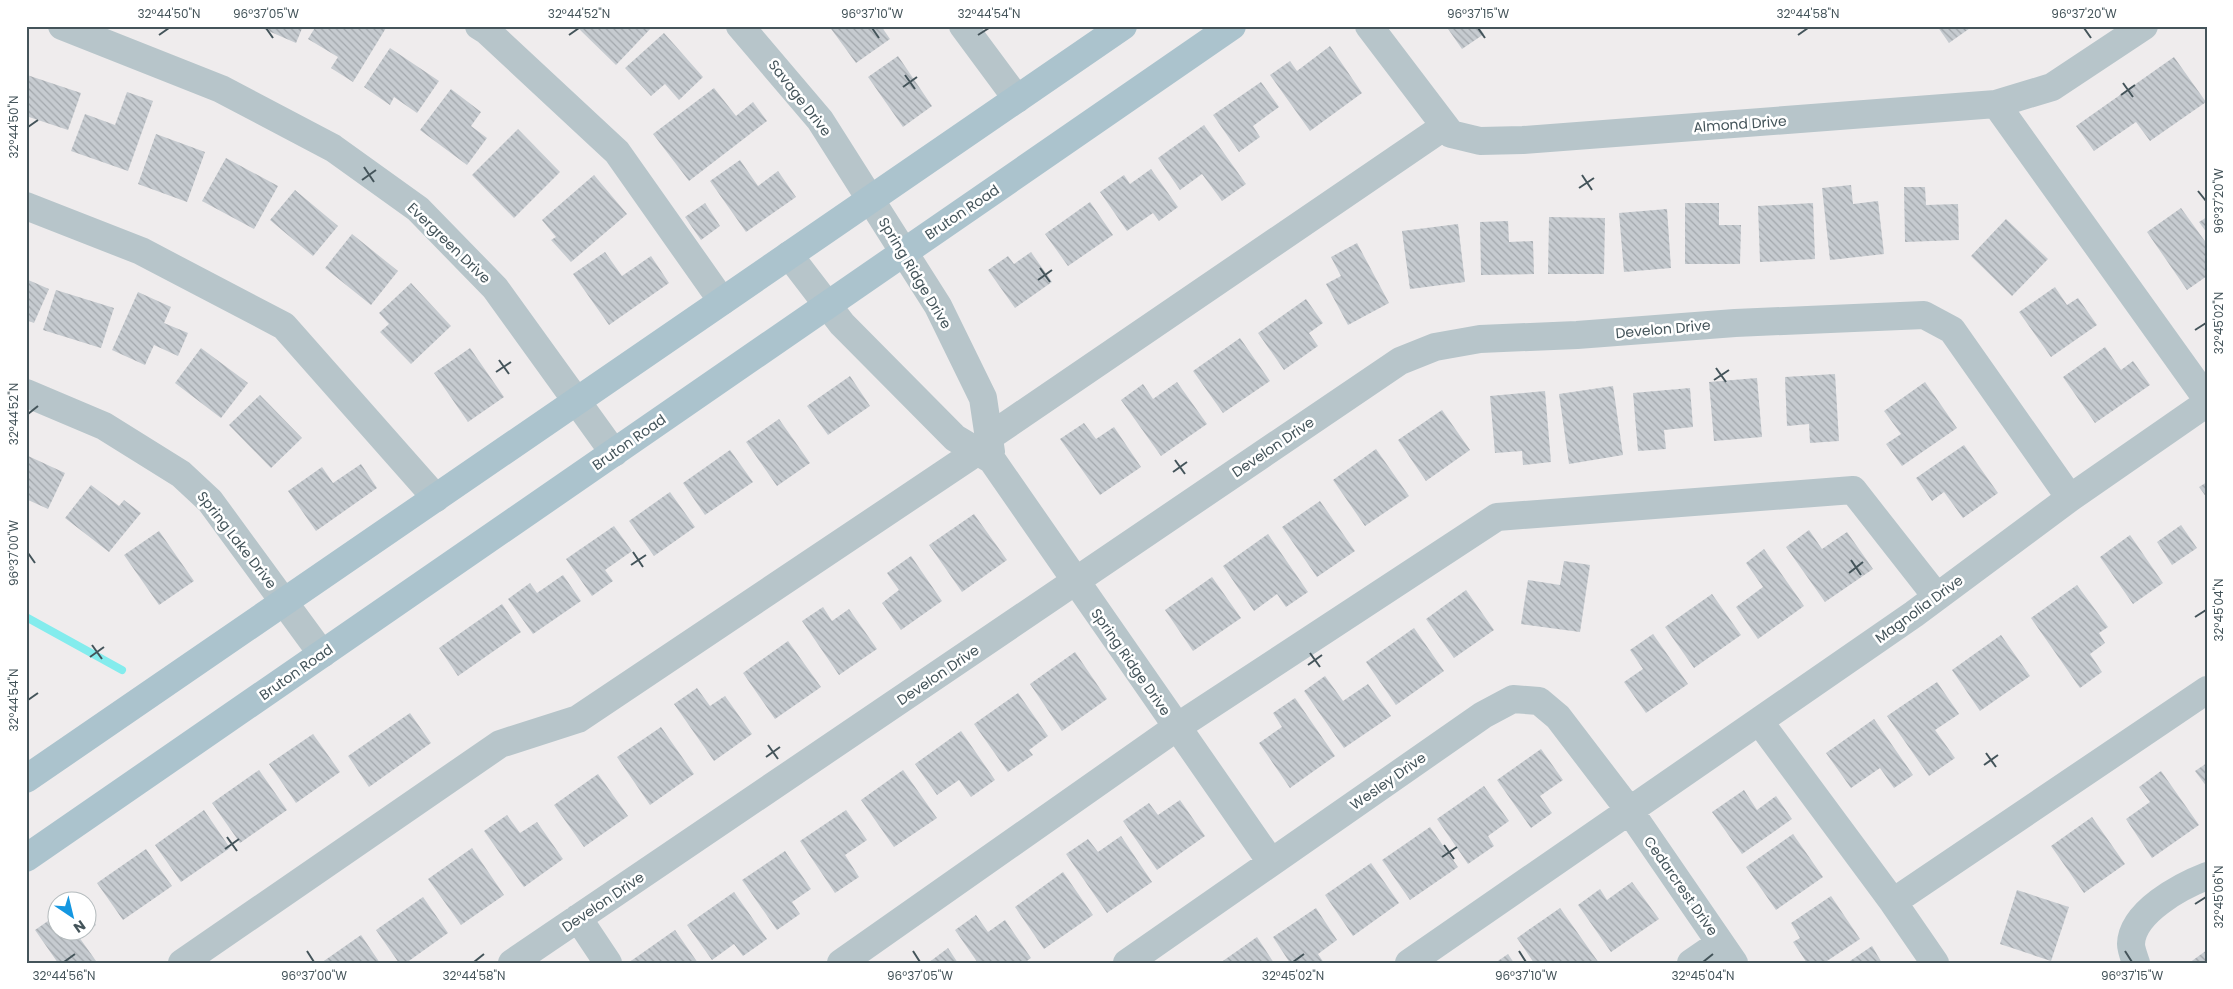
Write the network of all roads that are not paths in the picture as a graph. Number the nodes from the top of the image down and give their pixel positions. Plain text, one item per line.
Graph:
1 (62, 26) edge
2 (479, 26) edge
3 (740, 26) edge
4 (963, 26) edge
5 (1123, 26) edge
6 (1232, 26) edge
7 (1369, 26) edge
8 (2144, 26) edge
9 (1017, 99) junction
10 (1996, 104) junction
11 (1445, 126) junction
12 (870, 199) junction
13 (26, 206) edge
14 (903, 253) junction
15 (789, 255) junction
16 (722, 301) junction
17 (826, 306) junction
18 (26, 393) edge
19 (2207, 399) edge
20 (577, 401) junction
21 (2207, 403) edge
22 (986, 450) junction
23 (614, 452) junction
24 (436, 498) junction
25 (2070, 498) junction
26 (1076, 582) junction
27 (1936, 597) junction
28 (285, 601) junction
29 (322, 654) junction
30 (2207, 690) edge
31 (1759, 720) junction
32 (1177, 727) junction
33 (26, 779) edge
34 (1629, 810) junction
35 (26, 858) edge
36 (1271, 862) junction
37 (2207, 876) edge
38 (1893, 902) junction
39 (578, 918) junction
40 (1727, 953) edge
41 (182, 963) edge
42 (512, 963) edge
43 (608, 963) edge
44 (841, 963) edge
45 (1126, 963) edge
46 (1410, 963) edge
47 (1692, 963) edge
48 (1935, 963) edge
49 (2136, 963) edge

1 - 20 street, Evergreen Drive
2 - 16 street
3 - 12 street, Savage Drive
4 - 9 street
5 - 9 main road
6 - 14 main road, Bruton Road
7 - 11 street, Almond Drive
8 - 10 street, Almond Drive
9 - 12 main road
10 - 11 street, Almond Drive
10 - 19 street
11 - 22 street
12 - 14 street, Spring Ridge Drive
12 - 15 main road
13 - 24 street
14 - 17 main road, Bruton Road
14 - 22 street, Spring Ridge Drive
15 - 16 main road
15 - 17 street, Spring Ridge Drive
16 - 20 main road
17 - 22 street, Spring Ridge Drive
17 - 23 main road, Bruton Road
18 - 28 street, Spring Lake Drive
20 - 23 street, Evergreen Drive
20 - 24 main road
21 - 25 street, Magnolia Drive
22 - 26 street, Spring Ridge Drive
22 - 41 street
23 - 29 main road, Bruton Road
24 - 28 main road
25 - 26 street, Develon Drive
25 - 27 street, Magnolia Drive
26 - 32 street, Spring Ridge Drive
26 - 39 street, Develon Drive
27 - 31 street, Magnolia Drive
27 - 32 street
28 - 29 street, Spring Lake Drive
28 - 33 main road
29 - 35 main road, Bruton Road
30 - 38 street
31 - 34 street, Magnolia Drive
31 - 38 street
32 - 36 street, Spring Ridge Drive
32 - 44 street
34 - 36 street, Wesley Drive
34 - 40 street, Cedarcrest Drive
34 - 46 street, Magnolia Drive
36 - 45 street, Wesley Drive
37 - 49 street
38 - 48 street
39 - 42 street, Develon Drive
39 - 43 street
40 - 47 street

